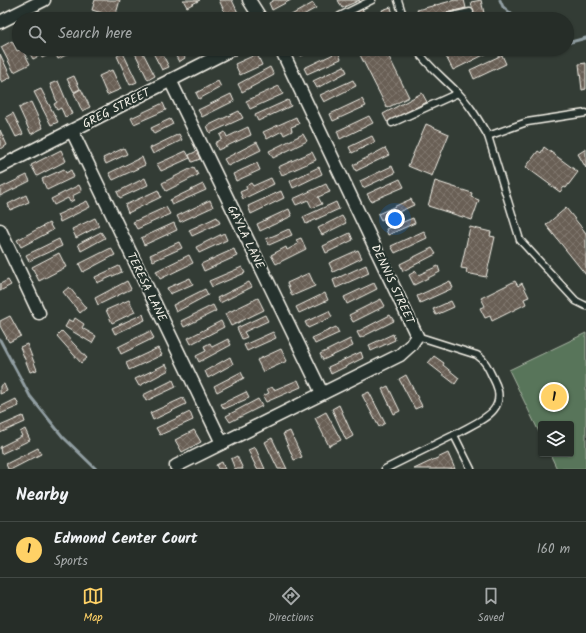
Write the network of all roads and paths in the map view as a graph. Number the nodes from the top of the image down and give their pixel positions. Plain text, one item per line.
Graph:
1 (44, 0) edge
2 (249, 0) edge
3 (372, 0) edge
4 (398, 0) edge
5 (20, 12) edge
6 (257, 12) edge
7 (348, 12) edge
8 (402, 12) edge
9 (12, 16) edge
10 (0, 22) edge
11 (218, 56) edge
12 (284, 56) edge
13 (421, 56) edge
14 (170, 80) junction
15 (458, 93) junction
16 (586, 113) edge
17 (392, 123) dead end
18 (72, 131) junction
19 (488, 136) junction
20 (0, 167) edge
21 (0, 230) edge
22 (586, 306) edge
23 (39, 313) dead end
24 (417, 336) junction
25 (322, 393) junction
26 (454, 435) junction
27 (222, 443) junction
28 (176, 466) dead end
29 (385, 469) edge
30 (471, 469) edge

1 - 5 street
2 - 6 street
3 - 7 lane
4 - 8 lane
9 - 10 street
11 - 14 street, GREG STREET
12 - 24 street, DENNIS STREET
13 - 15 lane
14 - 18 street, GREG STREET
14 - 25 street, GAYLA LANE
15 - 17 lane
15 - 19 lane
16 - 19 lane
18 - 20 street, GREG STREET
18 - 27 street, TERESA LANE
19 - 22 lane
21 - 23 street
24 - 25 street, DENNIS STREET
24 - 26 lane
25 - 27 street, DENNIS STREET
26 - 29 lane
26 - 30 lane
27 - 28 street, DENNIS STREET

